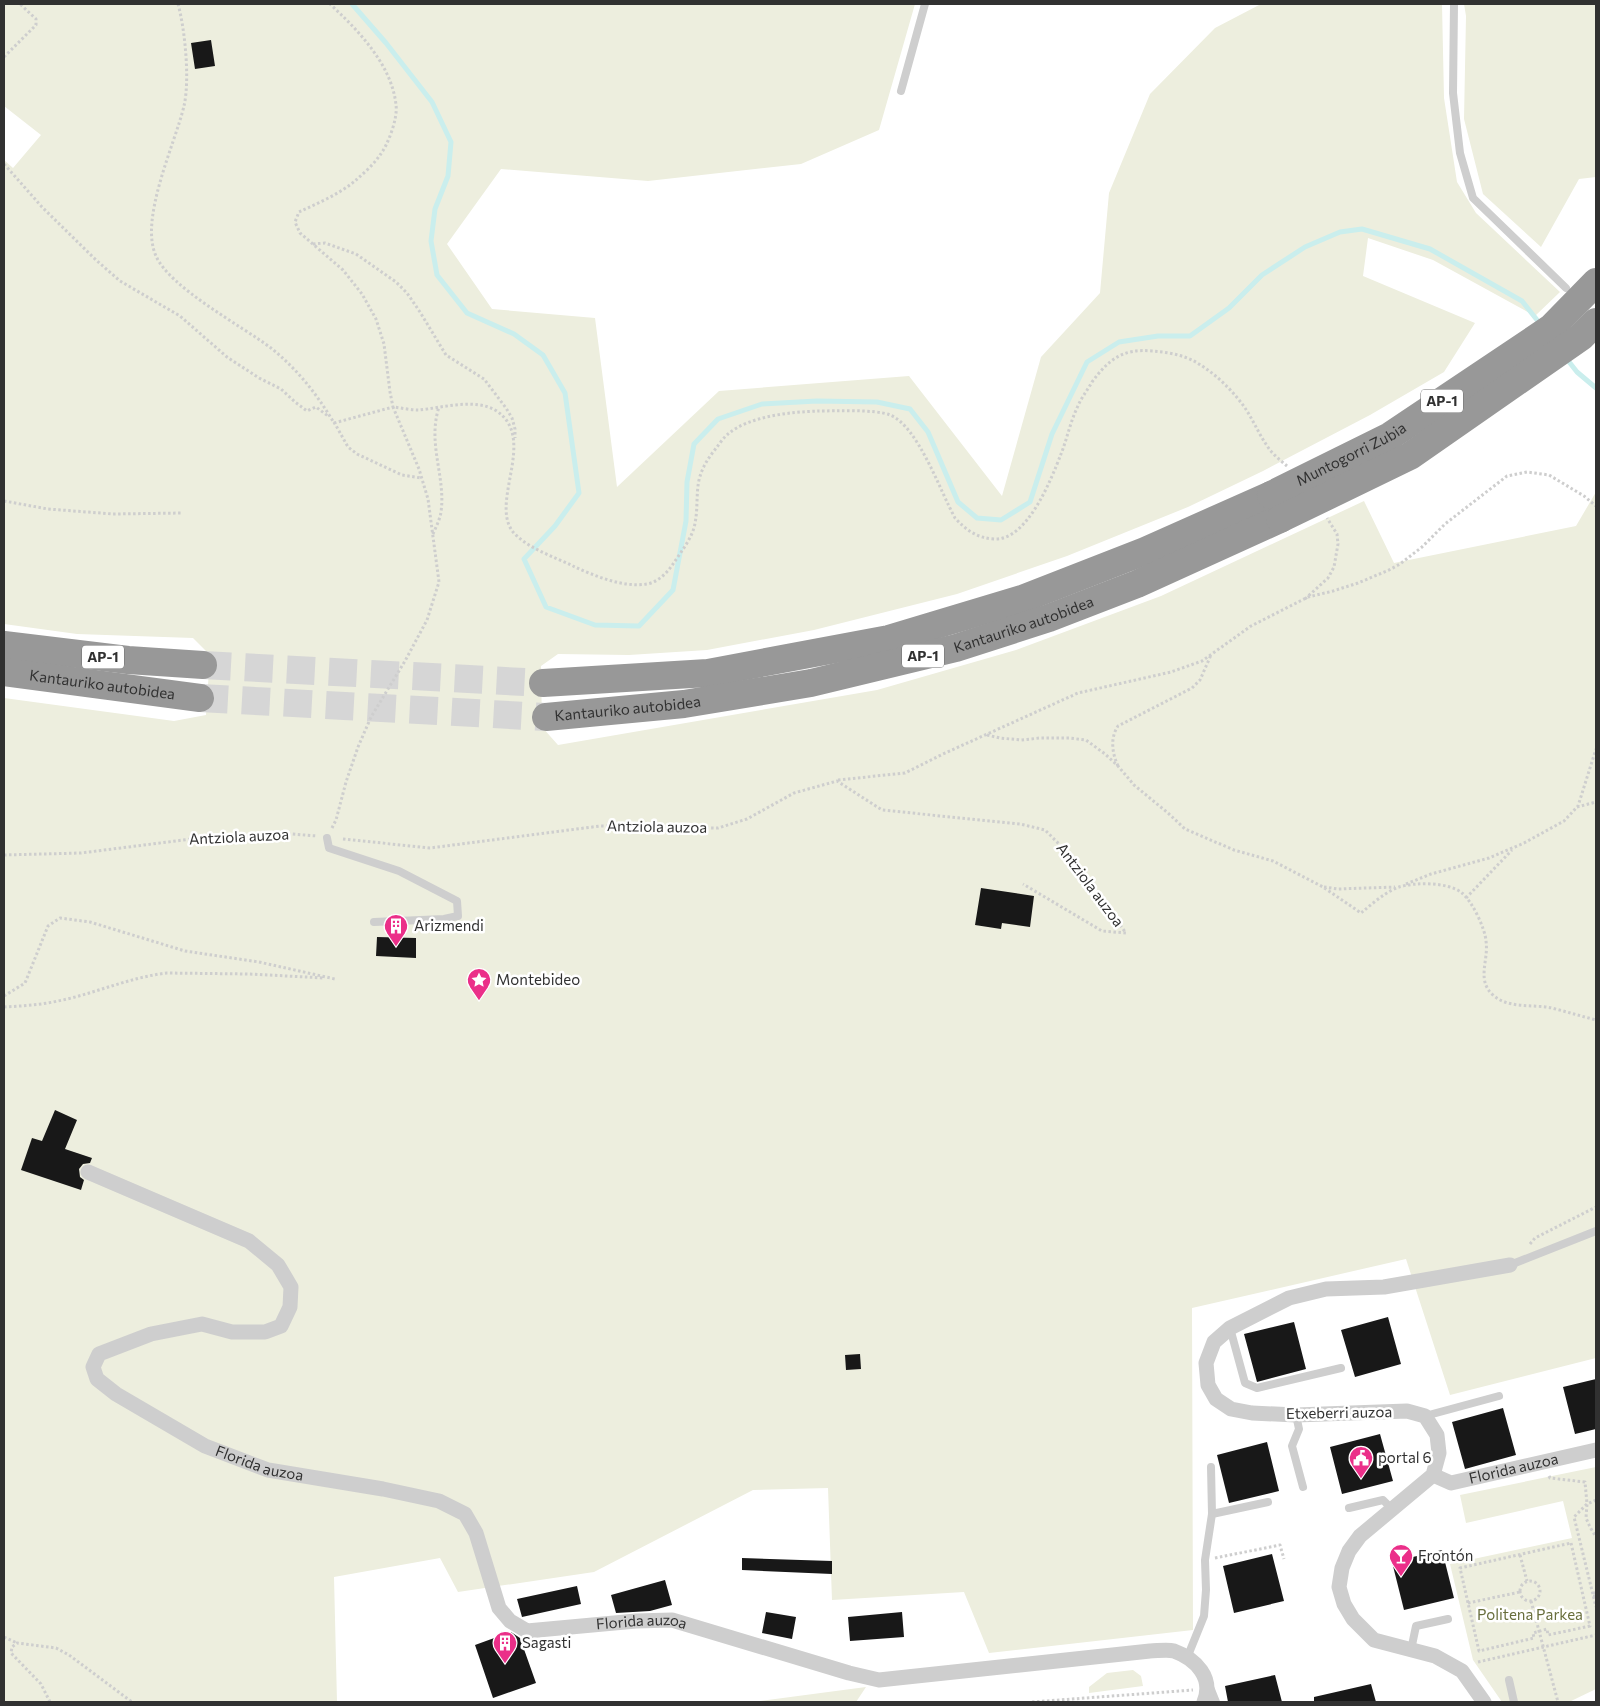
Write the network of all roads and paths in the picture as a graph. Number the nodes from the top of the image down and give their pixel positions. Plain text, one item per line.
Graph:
1 (20, 4) edge
2 (178, 4) edge
3 (330, 4) edge
4 (925, 4) edge
5 (1454, 4) edge
6 (4, 57) edge
7 (901, 92) dead end
8 (4, 164) edge
9 (313, 244) junction
10 (1596, 282) edge
11 (1566, 288) dead end
12 (1596, 322) edge
13 (393, 407) junction
14 (439, 407) junction
15 (334, 423) junction
16 (514, 444) junction
17 (1292, 472) dead end
18 (422, 478) junction
19 (4, 501) edge
20 (1596, 506) edge
21 (1276, 507) junction
22 (184, 513) dead end
23 (1326, 517) dead end
24 (433, 535) junction
25 (1306, 598) junction
26 (4, 645) edge
27 (1211, 655) junction
28 (203, 665) tunnel mouth
29 (4, 672) edge
30 (544, 683) tunnel mouth
31 (200, 698) tunnel mouth
32 (546, 716) tunnel mouth
33 (986, 735) junction
34 (1596, 748) edge
35 (1118, 766) junction
36 (837, 780) junction
37 (1596, 802) edge
38 (1577, 808) junction
39 (327, 838) junction
40 (1516, 846) junction
41 (4, 855) edge
42 (1023, 884) dead end
43 (1323, 886) junction
44 (1398, 887) junction
45 (1466, 898) junction
46 (374, 922) dead end
47 (4, 996) edge
48 (4, 1007) edge
49 (1596, 1020) edge
50 (88, 1172) dead end
51 (1596, 1207) edge
52 (1596, 1231) edge
53 (1516, 1262) junction
54 (1230, 1328) junction
55 (1341, 1368) dead end
56 (1499, 1396) dead end
57 (1296, 1415) junction
58 (1424, 1416) junction
59 (1596, 1450) edge
60 (1542, 1461) junction
61 (1211, 1466) dead end
62 (1433, 1475) junction
63 (1304, 1487) dead end
64 (1596, 1500) edge
65 (1268, 1502) dead end
66 (1587, 1504) junction
67 (1349, 1508) dead end
68 (1392, 1509) junction
69 (1212, 1514) junction
70 (1596, 1537) edge
71 (1520, 1555) junction
72 (1284, 1559) dead end
73 (1204, 1560) junction
74 (1527, 1581) junction
75 (1520, 1592) junction
76 (1595, 1595) edge
77 (1532, 1600) junction
78 (1468, 1603) junction
79 (1596, 1607) edge
80 (1448, 1619) dead end
81 (1540, 1631) junction
82 (1596, 1635) edge
83 (4, 1637) edge
84 (16, 1643) junction
85 (1544, 1647) junction
86 (1410, 1650) junction
87 (1187, 1658) junction
88 (1478, 1662) dead end
89 (1509, 1680) dead end
90 (1205, 1690) edge
91 (50, 1702) edge
92 (132, 1702) edge
93 (1032, 1702) edge
94 (1216, 1702) edge
95 (1484, 1702) edge
96 (1514, 1702) edge
97 (1558, 1702) edge

1 - 6 path
2 - 15 path
3 - 9 path
4 - 7 lane
5 - 11 lane
8 - 15 path
9 - 13 path
9 - 16 path
10 - 21 highway, Muntogorri Zubia / AP-1, bridge
12 - 21 highway, Muntogorri Zubia / AP-1, bridge
13 - 14 path
13 - 15 path
13 - 18 path
14 - 16 path
14 - 24 path
15 - 18 path
16 - 17 path
18 - 24 path
19 - 22 path
20 - 25 path
21 - 30 highway, Kantauriko autobidea / AP-1
21 - 32 highway, Kantauriko autobidea / AP-1
23 - 25 path
24 - 39 path
25 - 27 path
26 - 28 highway, Kantauriko autobidea / AP-1
27 - 33 path
27 - 35 path
29 - 31 highway, Kantauriko autobidea / AP-1
33 - 35 path
33 - 36 path
34 - 38 path
35 - 43 path
36 - 39 path, Antziola auzoa
36 - 42 path, Antziola auzoa
37 - 38 path
38 - 40 path
39 - 41 path, Antziola auzoa
39 - 46 lane
40 - 44 path
40 - 45 path
43 - 44 path
43 - 44 path
44 - 45 path
45 - 49 path
47 - 48 path
50 - 87 street, Florida auzoa
51 - 53 path
52 - 53 lane
53 - 54 street, Etxeberri auzoa
54 - 55 lane
54 - 57 street, Etxeberri auzoa
56 - 58 lane
57 - 58 street, Etxeberri auzoa
57 - 63 lane
58 - 62 street
59 - 60 street, Florida auzoa
60 - 62 street, Florida auzoa
60 - 66 path
61 - 69 lane
62 - 68 street
64 - 66 path
65 - 69 lane
66 - 70 path
66 - 76 path
67 - 68 lane
68 - 86 street
69 - 73 lane
71 - 74 path
71 - 78 path
71 - 81 path
72 - 73 path
73 - 87 lane
74 - 75 path
74 - 77 path
75 - 77 path
75 - 78 path
76 - 79 path
77 - 81 path
78 - 81 path
80 - 86 lane
81 - 85 path
82 - 85 path
83 - 84 path
84 - 91 path
84 - 92 path
85 - 88 path
85 - 97 path
86 - 95 street
87 - 90 street
89 - 96 lane
90 - 93 path
90 - 94 lane

